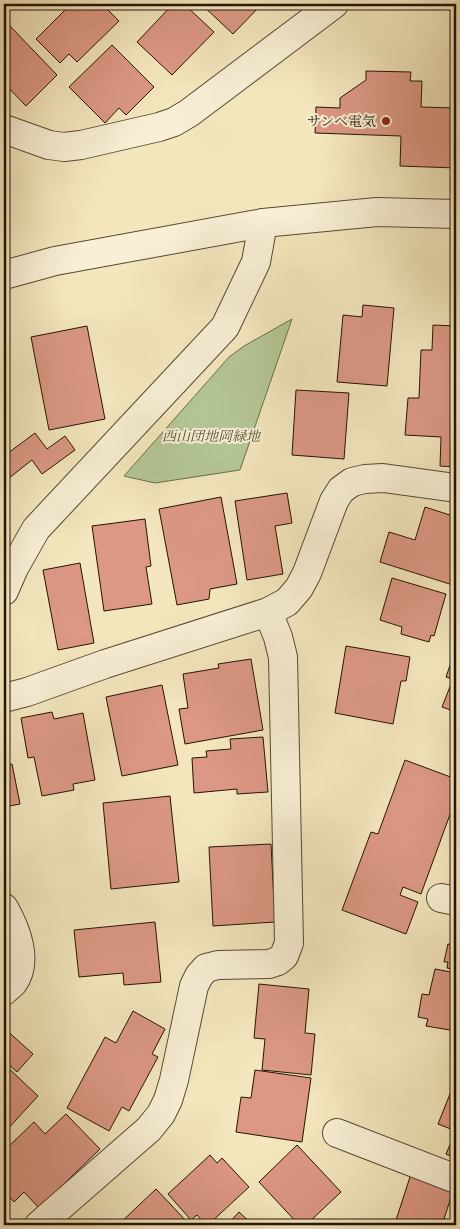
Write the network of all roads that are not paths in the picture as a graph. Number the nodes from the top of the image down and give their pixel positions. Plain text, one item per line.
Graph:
1 (334, 4) edge
2 (4, 130) edge
3 (456, 214) edge
4 (263, 223) junction
5 (4, 275) edge
6 (456, 488) edge
7 (4, 591) edge
8 (268, 612) junction
9 (4, 698) edge
10 (4, 908) edge
11 (4, 991) edge
12 (337, 1133) dead end
13 (456, 1179) edge
14 (39, 1225) edge

1 - 2 street
3 - 4 street
4 - 5 street
4 - 7 street
6 - 8 street
8 - 9 street
8 - 14 street
10 - 11 street
12 - 13 street

